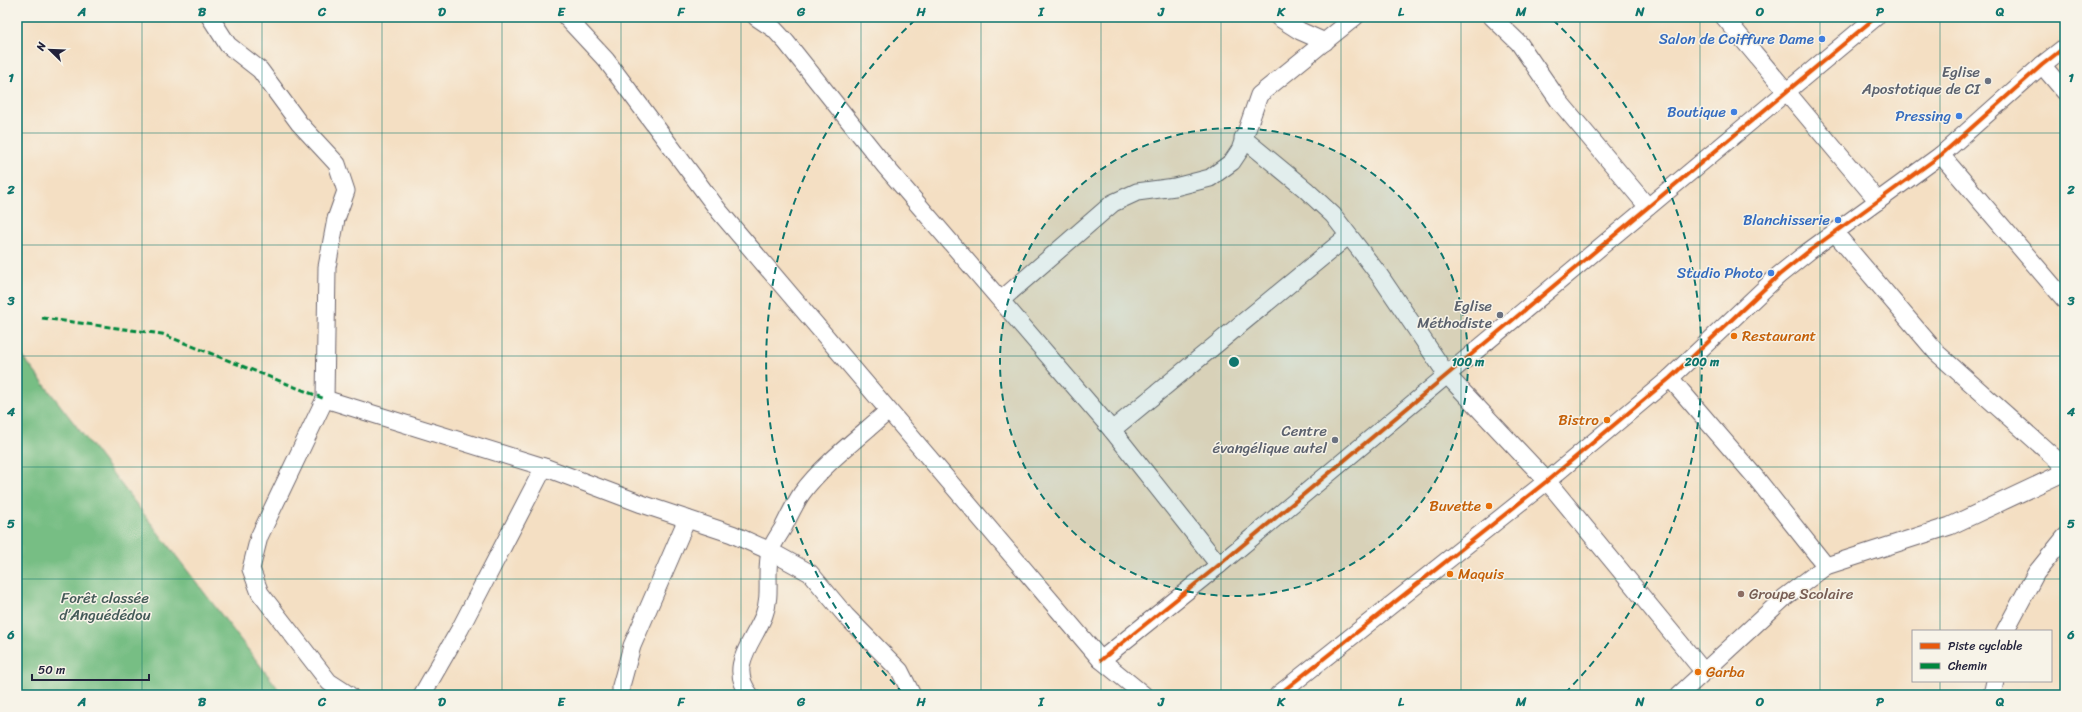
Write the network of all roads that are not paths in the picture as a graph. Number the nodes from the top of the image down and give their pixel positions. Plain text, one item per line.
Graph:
1 (210, 17) edge
2 (566, 17) edge
3 (756, 17) edge
4 (1278, 17) edge
5 (1356, 17) edge
6 (1492, 17) edge
7 (1724, 17) edge
8 (1876, 17) edge
9 (1325, 42) junction
10 (2065, 47) edge
11 (2042, 65) junction
12 (1785, 92) junction
13 (2065, 92) edge
14 (1243, 138) junction
15 (1941, 155) junction
16 (1878, 201) junction
17 (1648, 207) junction
18 (1835, 234) junction
19 (1348, 236) junction
20 (1001, 300) junction
21 (2065, 300) edge
22 (1447, 375) junction
23 (1670, 378) junction
24 (324, 399) junction
25 (888, 411) junction
26 (1112, 430) junction
27 (544, 467) junction
28 (2065, 467) edge
29 (2065, 472) edge
30 (1547, 481) junction
31 (687, 519) junction
32 (2065, 537) edge
33 (770, 551) junction
34 (1219, 565) junction
35 (1826, 566) junction
36 (2006, 630) edge
37 (1101, 660) junction
38 (1704, 672) junction
39 (1995, 682) edge
40 (349, 695) edge
41 (422, 695) edge
42 (621, 695) edge
43 (750, 695) edge
44 (912, 695) edge
45 (1144, 695) edge
46 (1278, 695) edge
47 (1679, 695) edge
48 (1992, 695) edge

1 - 24 street
2 - 25 street
3 - 20 street
4 - 9 street
5 - 9 street
6 - 17 street
7 - 12 street
8 - 12 street
9 - 14 street
10 - 11 street
11 - 13 street
11 - 15 street
12 - 16 street
12 - 17 street
14 - 19 street
14 - 20 street
15 - 16 street
15 - 21 street
16 - 18 street
17 - 22 street
18 - 23 street
18 - 28 street
19 - 22 street
19 - 26 street
20 - 26 street
22 - 30 street
22 - 34 street
23 - 30 street
23 - 35 street
24 - 27 street
24 - 40 street
25 - 33 street
25 - 37 street
26 - 34 street
27 - 31 street
27 - 41 street
29 - 35 street
30 - 38 street
30 - 46 street
31 - 33 street
31 - 42 street
32 - 36 street
33 - 43 street
33 - 44 street
34 - 37 street
35 - 38 street
37 - 45 street
38 - 47 street
39 - 48 street

